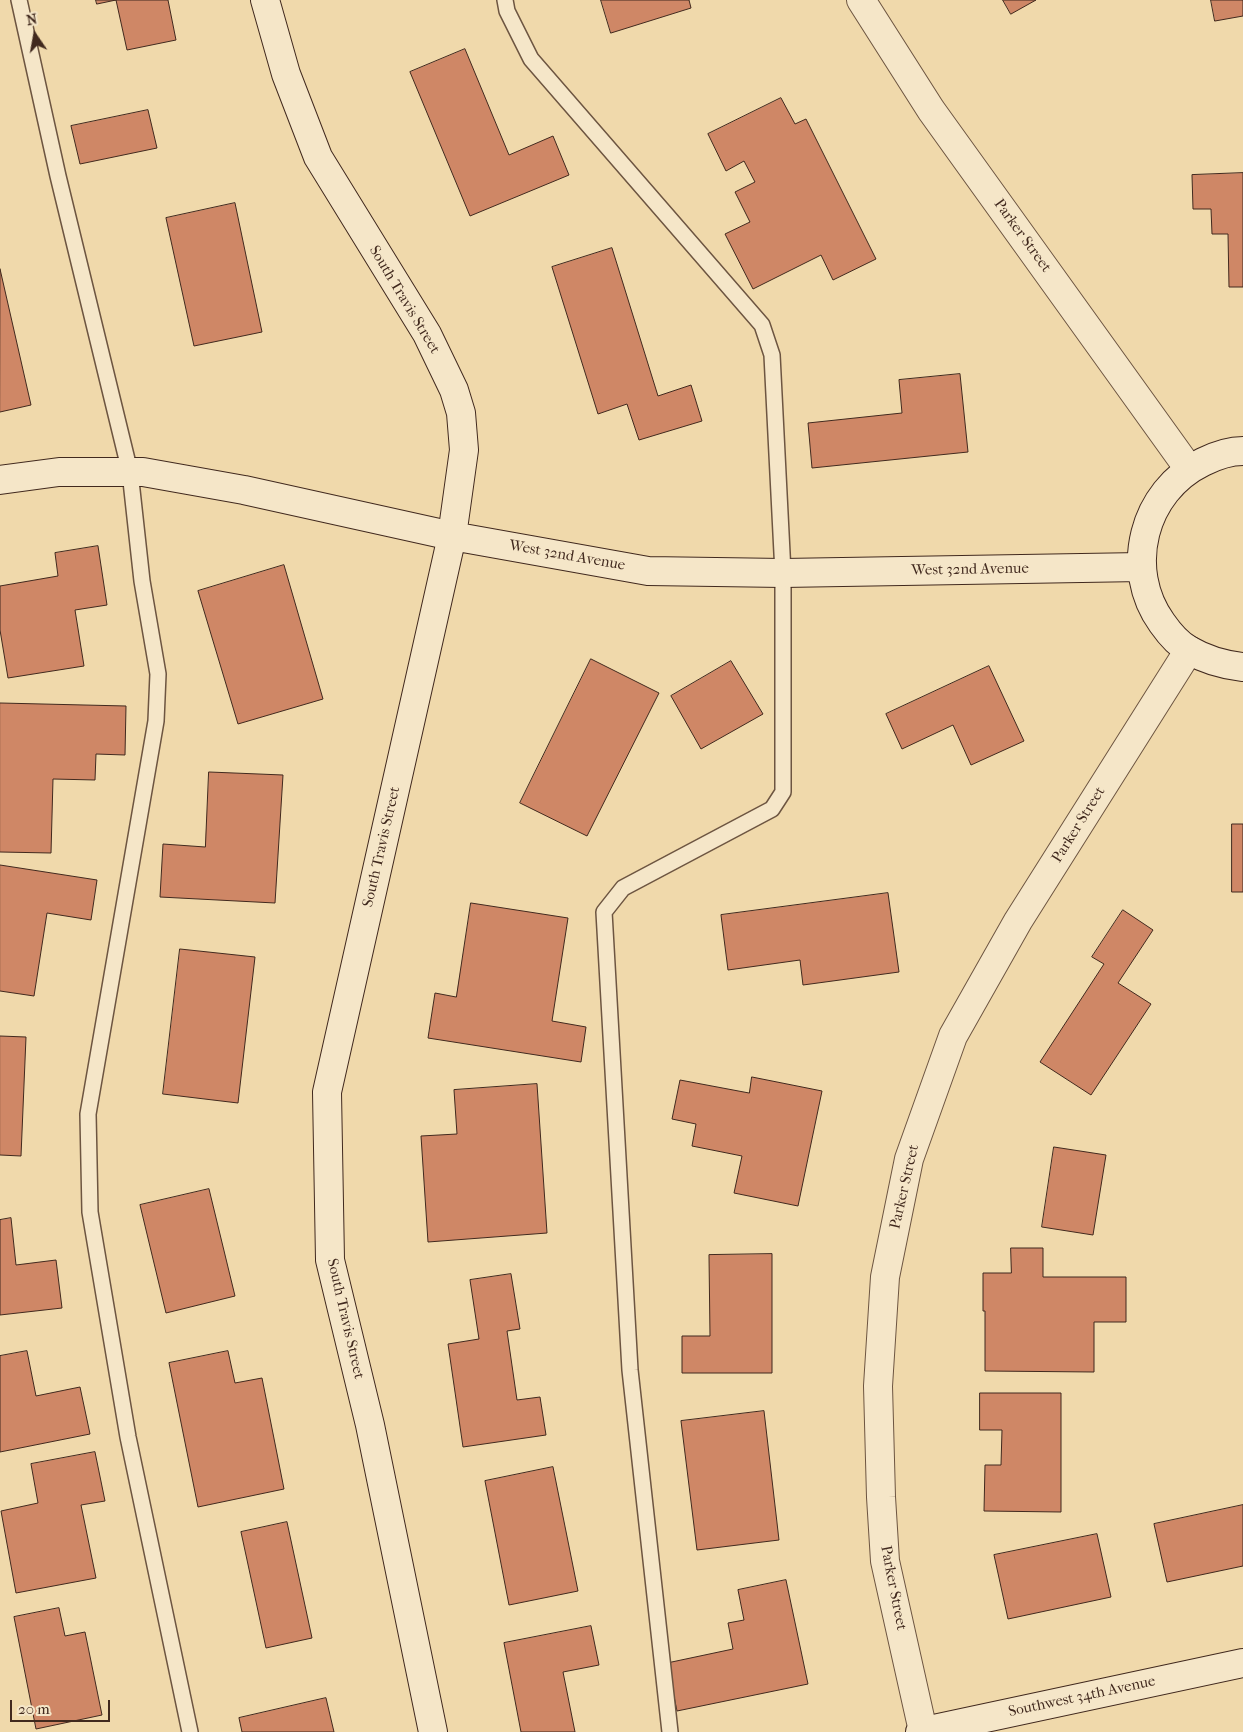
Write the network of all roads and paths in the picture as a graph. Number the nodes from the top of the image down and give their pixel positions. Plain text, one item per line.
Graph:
1 (19, 0) edge
2 (265, 0) edge
3 (505, 0) edge
4 (861, 0) edge
5 (1243, 451) edge
6 (1189, 469) junction
7 (130, 472) junction
8 (0, 480) edge
9 (452, 536) junction
10 (1141, 567) junction
11 (783, 573) junction
12 (1189, 650) junction
13 (1243, 667) edge
14 (1243, 1663) edge
15 (190, 1732) edge
16 (432, 1732) edge
17 (670, 1732) edge
18 (921, 1732) edge

1 - 7 lane
2 - 9 street, South Travis Street
3 - 11 lane
4 - 6 street, Parker Street
5 - 6 street
6 - 10 street
7 - 8 street, West 32nd Avenue
7 - 9 street, West 32nd Avenue
7 - 15 lane
9 - 11 street, West 32nd Avenue
9 - 16 street, South Travis Street
10 - 11 street, West 32nd Avenue
10 - 12 street
11 - 17 lane
12 - 13 street
12 - 18 street, Parker Street
14 - 18 street, Southwest 34th Avenue

